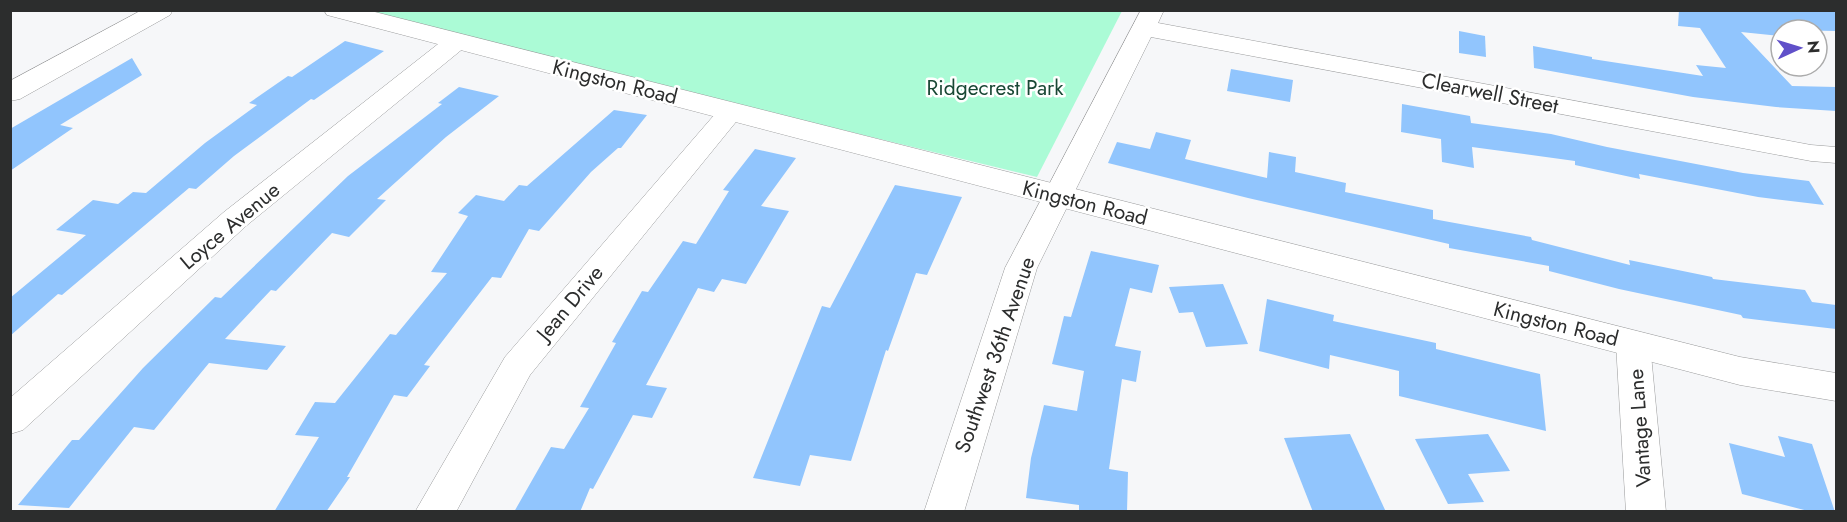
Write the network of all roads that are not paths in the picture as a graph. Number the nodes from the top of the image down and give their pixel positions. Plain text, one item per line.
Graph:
1 (161, 10) edge
2 (336, 10) edge
3 (1149, 19) edge
4 (456, 42) junction
5 (10, 93) edge
6 (731, 112) junction
7 (1836, 155) edge
8 (1058, 196) junction
9 (1634, 344) junction
10 (1836, 387) edge
11 (10, 420) edge
12 (435, 512) edge
13 (944, 512) edge
14 (1646, 512) edge

1 - 5 street
2 - 4 street, Kingston Road
3 - 7 street, Clearwell Street
3 - 8 street, Southwest 36th Avenue
4 - 6 street, Kingston Road
4 - 11 street, Loyce Avenue
6 - 8 street, Kingston Road
6 - 12 street, Jean Drive
8 - 9 street, Kingston Road
8 - 13 street, Southwest 36th Avenue
9 - 10 street, Kingston Road
9 - 14 street, Vantage Lane

